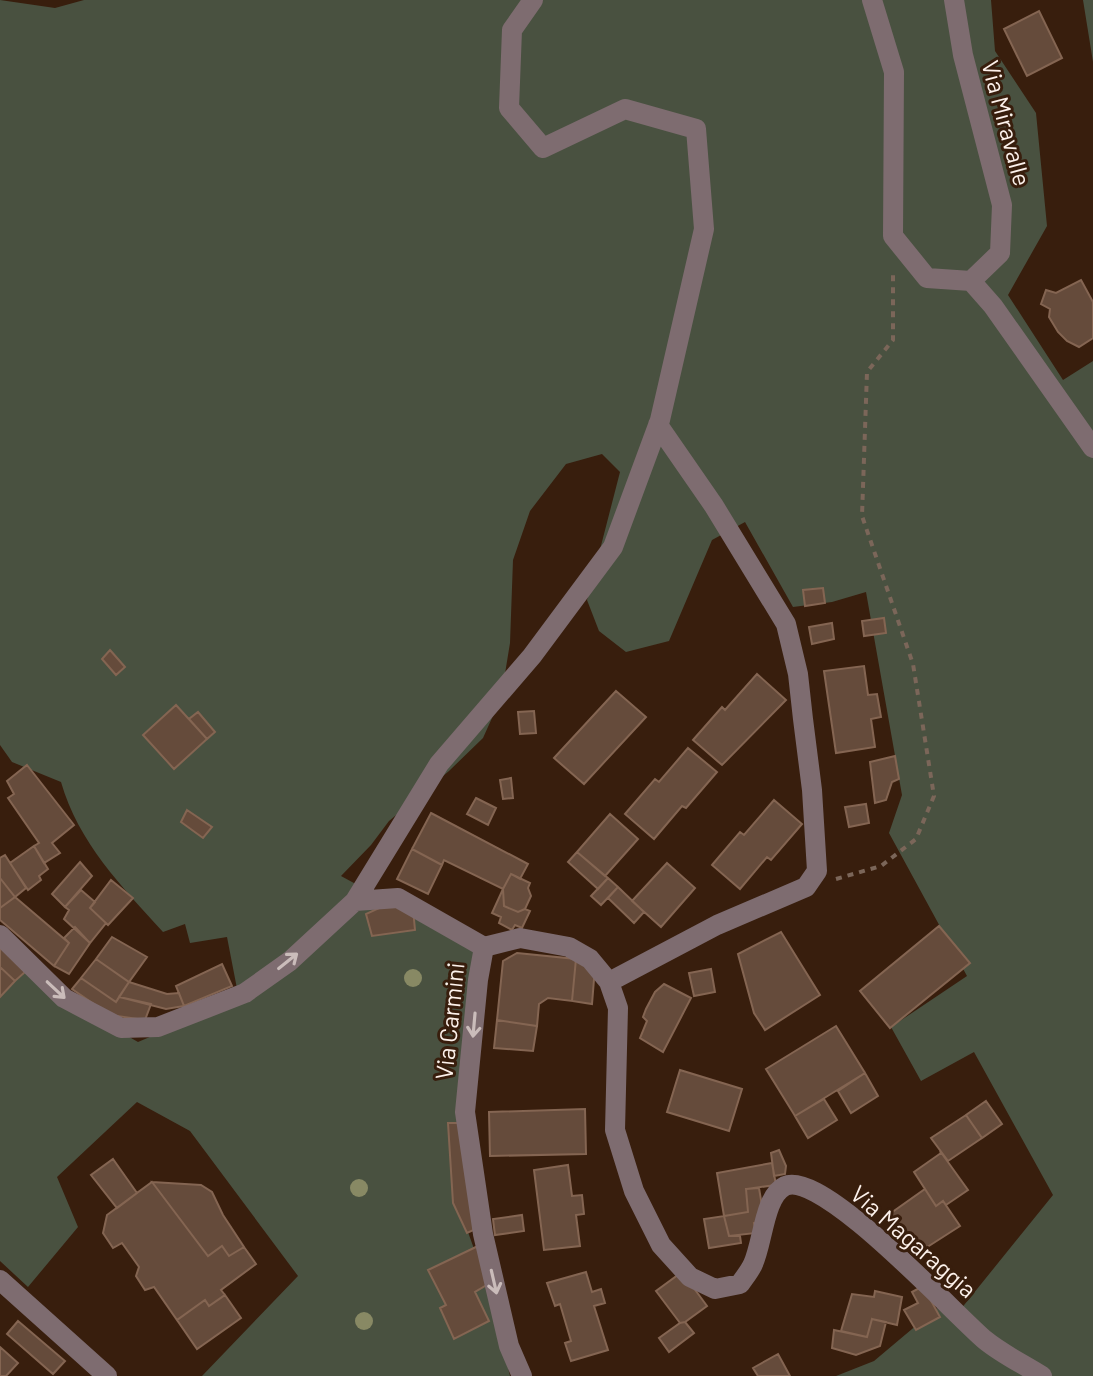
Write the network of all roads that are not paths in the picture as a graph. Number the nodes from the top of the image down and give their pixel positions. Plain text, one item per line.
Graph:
1 (533, 0) edge
2 (872, 0) edge
3 (954, 0) edge
4 (971, 281) junction
5 (658, 425) junction
6 (1093, 448) edge
7 (355, 901) junction
8 (0, 935) edge
9 (484, 947) junction
10 (609, 982) junction
11 (0, 1280) edge
12 (107, 1376) edge
13 (522, 1376) edge
14 (1042, 1376) edge

1 - 5 street
2 - 4 street
3 - 4 street, Via Miravalle
4 - 6 street
5 - 7 street
5 - 10 street
8 -> 7 street
7 - 9 street, Via Carmini
9 - 10 street
9 -> 13 street, Via Carmini
10 - 14 street, Via Magaraggia
11 - 12 street

